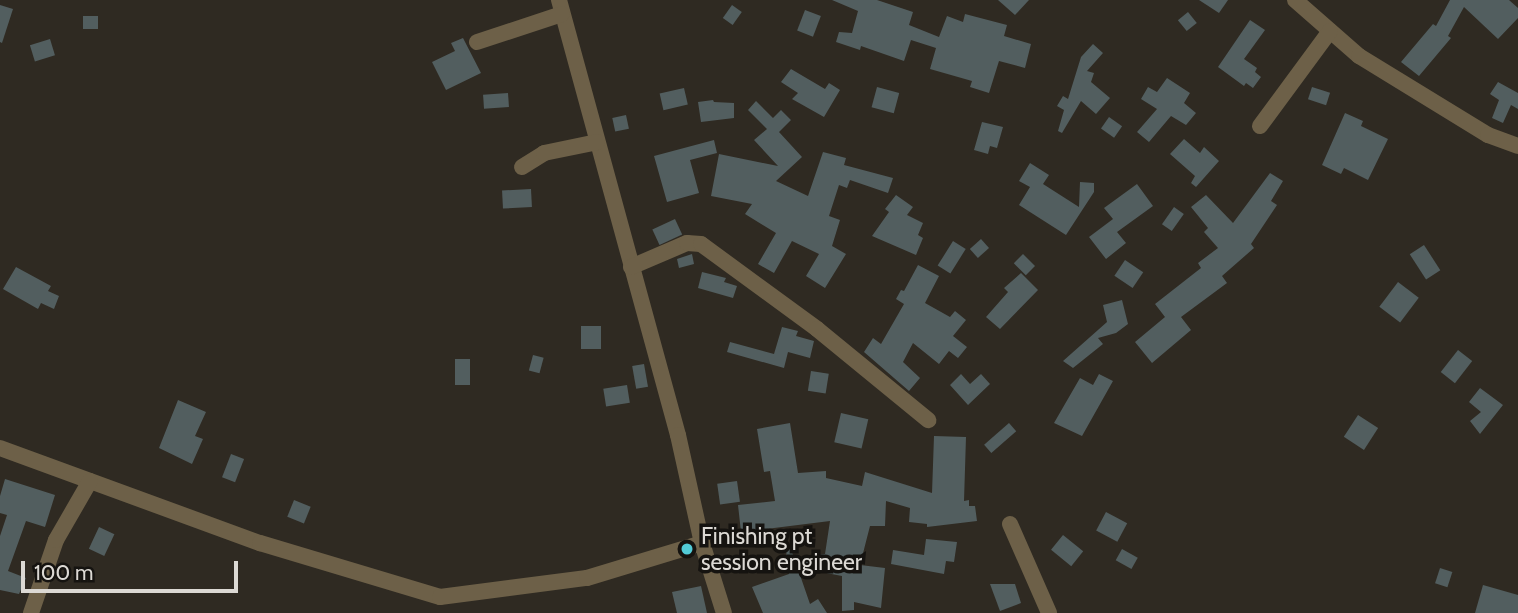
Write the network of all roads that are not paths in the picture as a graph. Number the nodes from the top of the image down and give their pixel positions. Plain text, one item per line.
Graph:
1 (1295, 0) edge
2 (560, 7) edge
3 (1331, 31) junction
4 (477, 42) dead end
5 (1260, 125) dead end
6 (597, 142) junction
7 (1518, 146) edge
8 (522, 167) dead end
9 (631, 267) junction
10 (928, 421) dead end
11 (0, 448) edge
12 (90, 481) junction
13 (1010, 524) dead end
14 (702, 543) junction
15 (31, 613) edge
16 (724, 613) edge
17 (1049, 613) edge

1 - 3 street
2 - 4 street
2 - 6 street
3 - 5 street
3 - 7 street
6 - 8 street
6 - 9 street
9 - 10 street
9 - 14 street
11 - 12 street
12 - 14 street
12 - 15 street
13 - 17 street
14 - 16 street

